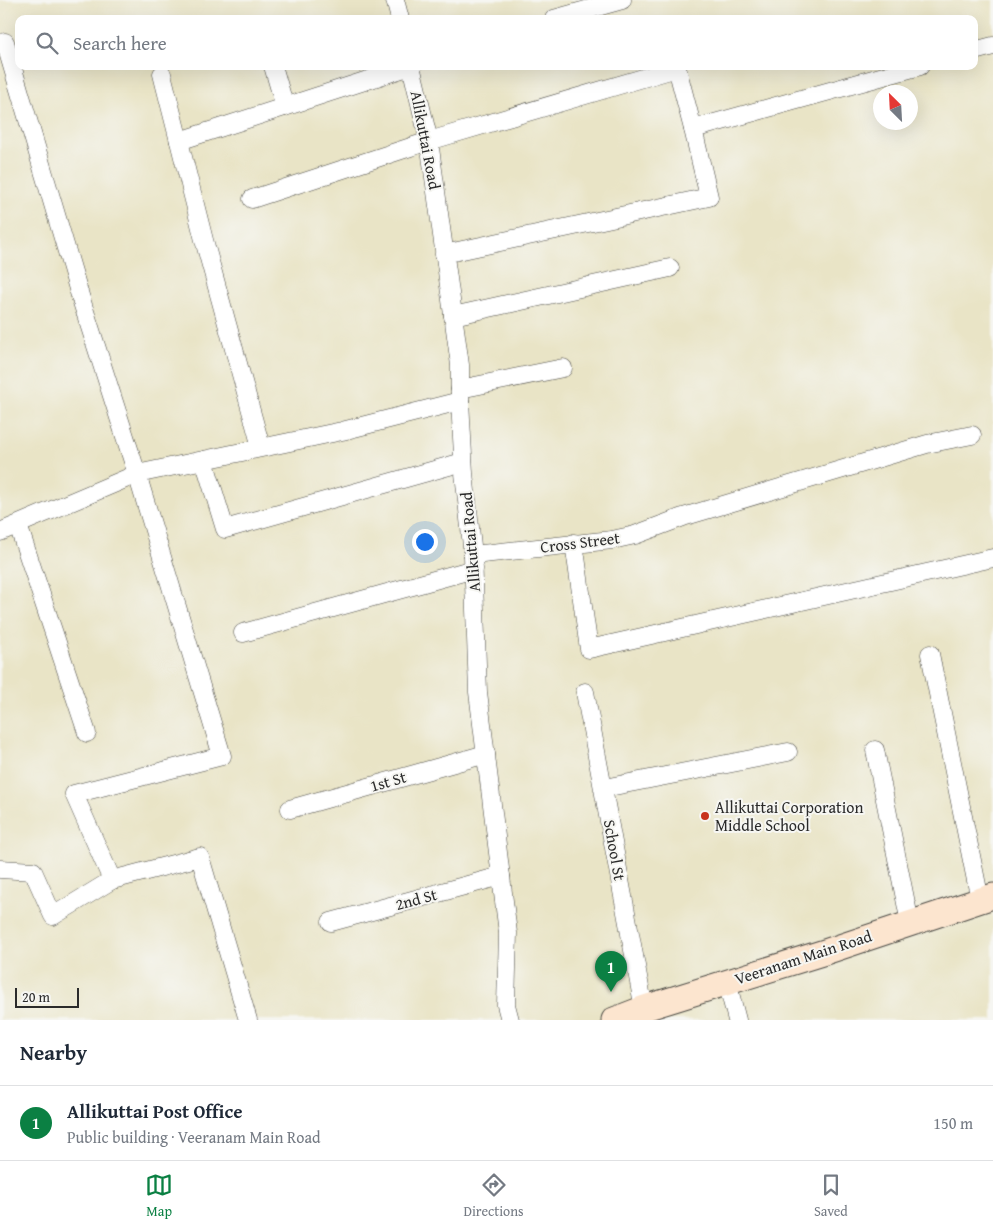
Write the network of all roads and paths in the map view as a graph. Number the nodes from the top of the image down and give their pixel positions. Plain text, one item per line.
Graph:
1 (395, 0) edge
2 (622, 0) edge
3 (578, 6) edge
4 (399, 15) edge
5 (561, 15) edge
6 (5, 42) dead end
7 (993, 46) edge
8 (978, 50) edge
9 (274, 70) edge
10 (399, 70) edge
11 (412, 70) edge
12 (670, 70) edge
13 (678, 70) edge
14 (906, 70) edge
15 (162, 74) dead end
16 (285, 107) junction
17 (693, 129) junction
18 (179, 141) junction
19 (429, 141) junction
20 (252, 199) dead end
21 (444, 254) junction
22 (670, 268) dead end
23 (453, 316) junction
24 (563, 368) dead end
25 (460, 395) junction
26 (972, 435) dead end
27 (261, 447) junction
28 (204, 460) junction
29 (463, 462) junction
30 (137, 474) junction
31 (18, 525) junction
32 (0, 532) edge
33 (574, 543) junction
34 (993, 558) edge
35 (474, 562) junction
36 (243, 633) dead end
37 (930, 654) dead end
38 (585, 692) dead end
39 (87, 733) dead end
40 (875, 750) dead end
41 (788, 752) dead end
42 (486, 754) junction
43 (604, 788) junction
44 (290, 808) dead end
45 (0, 869) edge
46 (502, 876) junction
47 (112, 880) junction
48 (990, 897) edge
49 (331, 922) dead end
50 (910, 923) junction
51 (727, 982) junction
52 (644, 1008) junction
53 (248, 1020) edge
54 (510, 1020) edge
55 (614, 1020) edge
56 (737, 1020) edge

1 - 4 street
2 - 3 street
3 - 5 street
6 - 30 street
7 - 8 street
9 - 16 street
10 - 16 street
11 - 19 street, Allikuttai Road
12 - 19 street
13 - 17 street
14 - 17 street
15 - 18 street
16 - 18 street
17 - 21 street
18 - 27 street
19 - 20 street
19 - 21 street, Allikuttai Road
21 - 23 street, Allikuttai Road
22 - 23 street
23 - 25 street, Allikuttai Road
24 - 25 street
25 - 27 street
25 - 29 street, Allikuttai Road
26 - 33 street, Cross Street
27 - 28 street
28 - 29 street
28 - 30 street
29 - 35 street, Allikuttai Road
30 - 31 street
30 - 47 street
31 - 32 street
31 - 39 street
33 - 34 street
33 - 35 street, Cross Street
35 - 36 street, Cross Street
35 - 42 street, Allikuttai Road
37 - 48 street
38 - 43 street, School St
40 - 50 street
41 - 43 street
42 - 44 street, 1st St
42 - 46 street, Allikuttai Road
43 - 52 street, School St
45 - 47 street
46 - 49 street, 2nd St
46 - 54 street, Allikuttai Road
47 - 53 street
48 - 50 main road, Veeranam Main Road
50 - 51 main road, Veeranam Main Road
51 - 52 main road, Veeranam Main Road
51 - 56 street
52 - 55 main road, Veeranam Main Road

